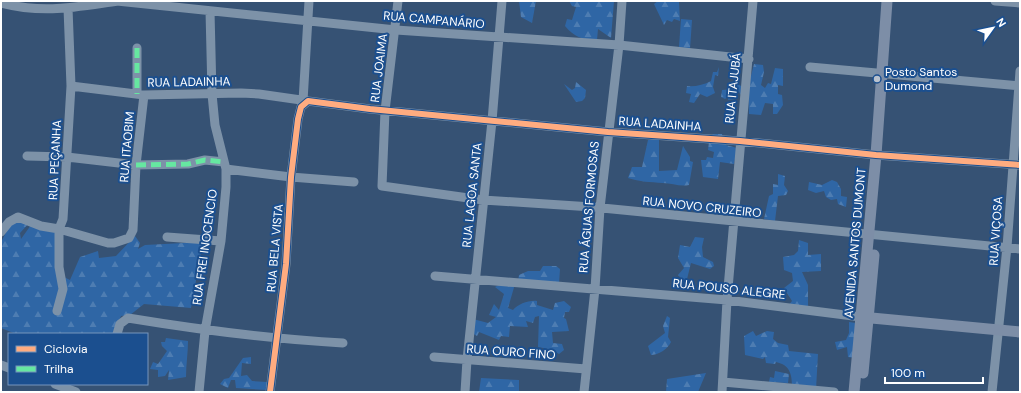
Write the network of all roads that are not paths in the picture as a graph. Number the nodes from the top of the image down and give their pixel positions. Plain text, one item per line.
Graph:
1 (117, 1) edge
2 (309, 1) edge
3 (398, 1) edge
4 (502, 1) edge
5 (622, 1) edge
6 (753, 1) edge
7 (887, 1) edge
8 (894, 1) edge
9 (995, 1) edge
10 (1, 3) edge
11 (1020, 3) edge
12 (68, 8) junction
13 (210, 11) junction
14 (308, 20) junction
15 (396, 30) junction
16 (499, 38) junction
17 (619, 45) junction
18 (137, 48) dead end
19 (748, 59) junction
20 (810, 67) dead end
21 (1020, 71) edge
22 (885, 73) junction
23 (71, 86) junction
24 (1019, 86) edge
25 (212, 94) junction
26 (140, 95) junction
27 (304, 103) junction
28 (385, 111) junction
29 (492, 121) junction
30 (608, 132) junction
31 (740, 140) junction
32 (879, 155) junction
33 (27, 156) dead end
34 (67, 157) junction
35 (136, 165) junction
36 (225, 165) junction
37 (1016, 165) edge
38 (291, 177) junction
39 (354, 182) dead end
40 (382, 186) joint
41 (483, 200) junction
42 (600, 208) junction
43 (734, 222) junction
44 (59, 229) junction
45 (1, 232) edge
46 (872, 235) junction
47 (168, 237) dead end
48 (221, 241) junction
49 (1007, 247) junction
50 (1020, 249) edge
51 (435, 276) dead end
52 (476, 279) junction
53 (595, 289) junction
54 (727, 300) junction
55 (58, 311) dead end
56 (865, 317) junction
57 (205, 331) junction
58 (1000, 331) junction
59 (1020, 332) edge
60 (117, 333) edge
61 (276, 339) junction
62 (343, 343) dead end
63 (434, 357) dead end
64 (467, 360) junction
65 (586, 369) junction
66 (58, 385) edge
67 (722, 387) edge
68 (76, 392) edge
69 (199, 392) edge
70 (270, 392) edge
71 (465, 392) edge
72 (584, 392) edge
73 (834, 392) edge
74 (854, 392) edge
75 (861, 392) edge
76 (992, 392) edge

1 - 12 street, RUA CAMPANÁRIO
1 - 13 street, RUA CAMPANÁRIO
2 - 14 street, RUA BELA VISTA
3 - 15 street, RUA JOAIMA
4 - 16 street, RUA LAGOA SANTA
5 - 17 street, RUA ÁGUAS FORMOSAS
6 - 19 street, RUA ITAJUBÁ
7 - 22 main road, AVENIDA SANTOS DUMONT
8 - 22 main road, AVENIDA SANTOS DUMONT
9 - 11 street
10 - 12 street, RUA CAMPANÁRIO
12 - 23 street, RUA PEÇANHA
13 - 14 street, RUA CAMPANÁRIO
13 - 25 street, RUA FREI INOCENCIO
14 - 15 street, RUA CAMPANÁRIO
14 - 27 street, RUA BELA VISTA
15 - 16 street, RUA CAMPANÁRIO
15 - 28 street, RUA JOAIMA
16 - 17 street, RUA CAMPANÁRIO
16 - 29 street, RUA LAGOA SANTA
17 - 19 street, RUA CAMPANÁRIO
17 - 30 street, RUA ÁGUAS FORMOSAS
18 - 26 street, RUA ITAOBIM
19 - 31 street, RUA ITAJUBÁ
20 - 22 street
21 - 24 street, RUA VIÇOSA
22 - 24 street
22 - 32 main road, AVENIDA SANTOS DUMONT
23 - 26 street, RUA LADAINHA
23 - 34 street, RUA PEÇANHA
24 - 37 street, RUA VIÇOSA
25 - 26 street, RUA LADAINHA
25 - 27 street, RUA LADAINHA
25 - 36 street, RUA FREI INOCENCIO
26 - 35 street, RUA ITAOBIM
27 - 28 street, RUA LADAINHA
27 - 38 street, RUA BELA VISTA
28 - 29 street, RUA LADAINHA
28 - 40 street, RUA JOAIMA
29 - 30 street, RUA LADAINHA
29 - 41 street, RUA LAGOA SANTA
30 - 31 street, RUA LADAINHA
30 - 42 street, RUA ÁGUAS FORMOSAS
31 - 32 street, RUA LADAINHA
31 - 43 street, RUA ITAJUBÁ
32 - 37 street, RUA LADAINHA
32 - 46 main road, AVENIDA SANTOS DUMONT
33 - 34 street
34 - 35 street
34 - 44 street, RUA PEÇANHA
35 - 36 street
35 - 44 street, RUA ITAOBIM
36 - 38 street
36 - 48 street, RUA FREI INOCENCIO
37 - 49 street, RUA VIÇOSA
38 - 39 street
38 - 61 street, RUA BELA VISTA
40 - 41 street, RUA NOVO CRUZEIRO
41 - 42 street, RUA NOVO CRUZEIRO
41 - 52 street, RUA LAGOA SANTA
42 - 43 street, RUA NOVO CRUZEIRO
42 - 53 street, RUA ÁGUAS FORMOSAS
43 - 46 street, RUA NOVO CRUZEIRO
43 - 54 street, RUA ITAJUBÁ
44 - 45 street
44 - 55 street, RUA PEÇANHA
46 - 49 street, RUA NOVO CRUZEIRO
46 - 56 main road, AVENIDA SANTOS DUMONT
47 - 48 street
48 - 57 street, RUA FREI INOCENCIO
49 - 50 street, RUA NOVO CRUZEIRO
49 - 58 street, RUA VIÇOSA
51 - 52 street, RUA POUSO ALEGRE
52 - 53 street, RUA POUSO ALEGRE
52 - 64 street, RUA LAGOA SANTA
53 - 54 street, RUA POUSO ALEGRE
53 - 65 street, RUA ÁGUAS FORMOSAS
54 - 56 street, RUA POUSO ALEGRE
54 - 67 street, RUA ITAJUBÁ
56 - 58 main road, RUA POUSO ALEGRE
56 - 74 main road, AVENIDA SANTOS DUMONT
56 - 75 main road, AVENIDA SANTOS DUMONT
57 - 60 street
57 - 61 street
57 - 69 street, RUA FREI INOCENCIO
58 - 59 main road, RUA POUSO ALEGRE
58 - 76 street, RUA VIÇOSA
61 - 62 street
61 - 70 street, RUA BELA VISTA
63 - 64 street, RUA OURO FINO
64 - 65 street, RUA OURO FINO
64 - 71 street, RUA LAGOA SANTA
65 - 72 street, RUA ÁGUAS FORMOSAS
66 - 68 street
67 - 73 street

